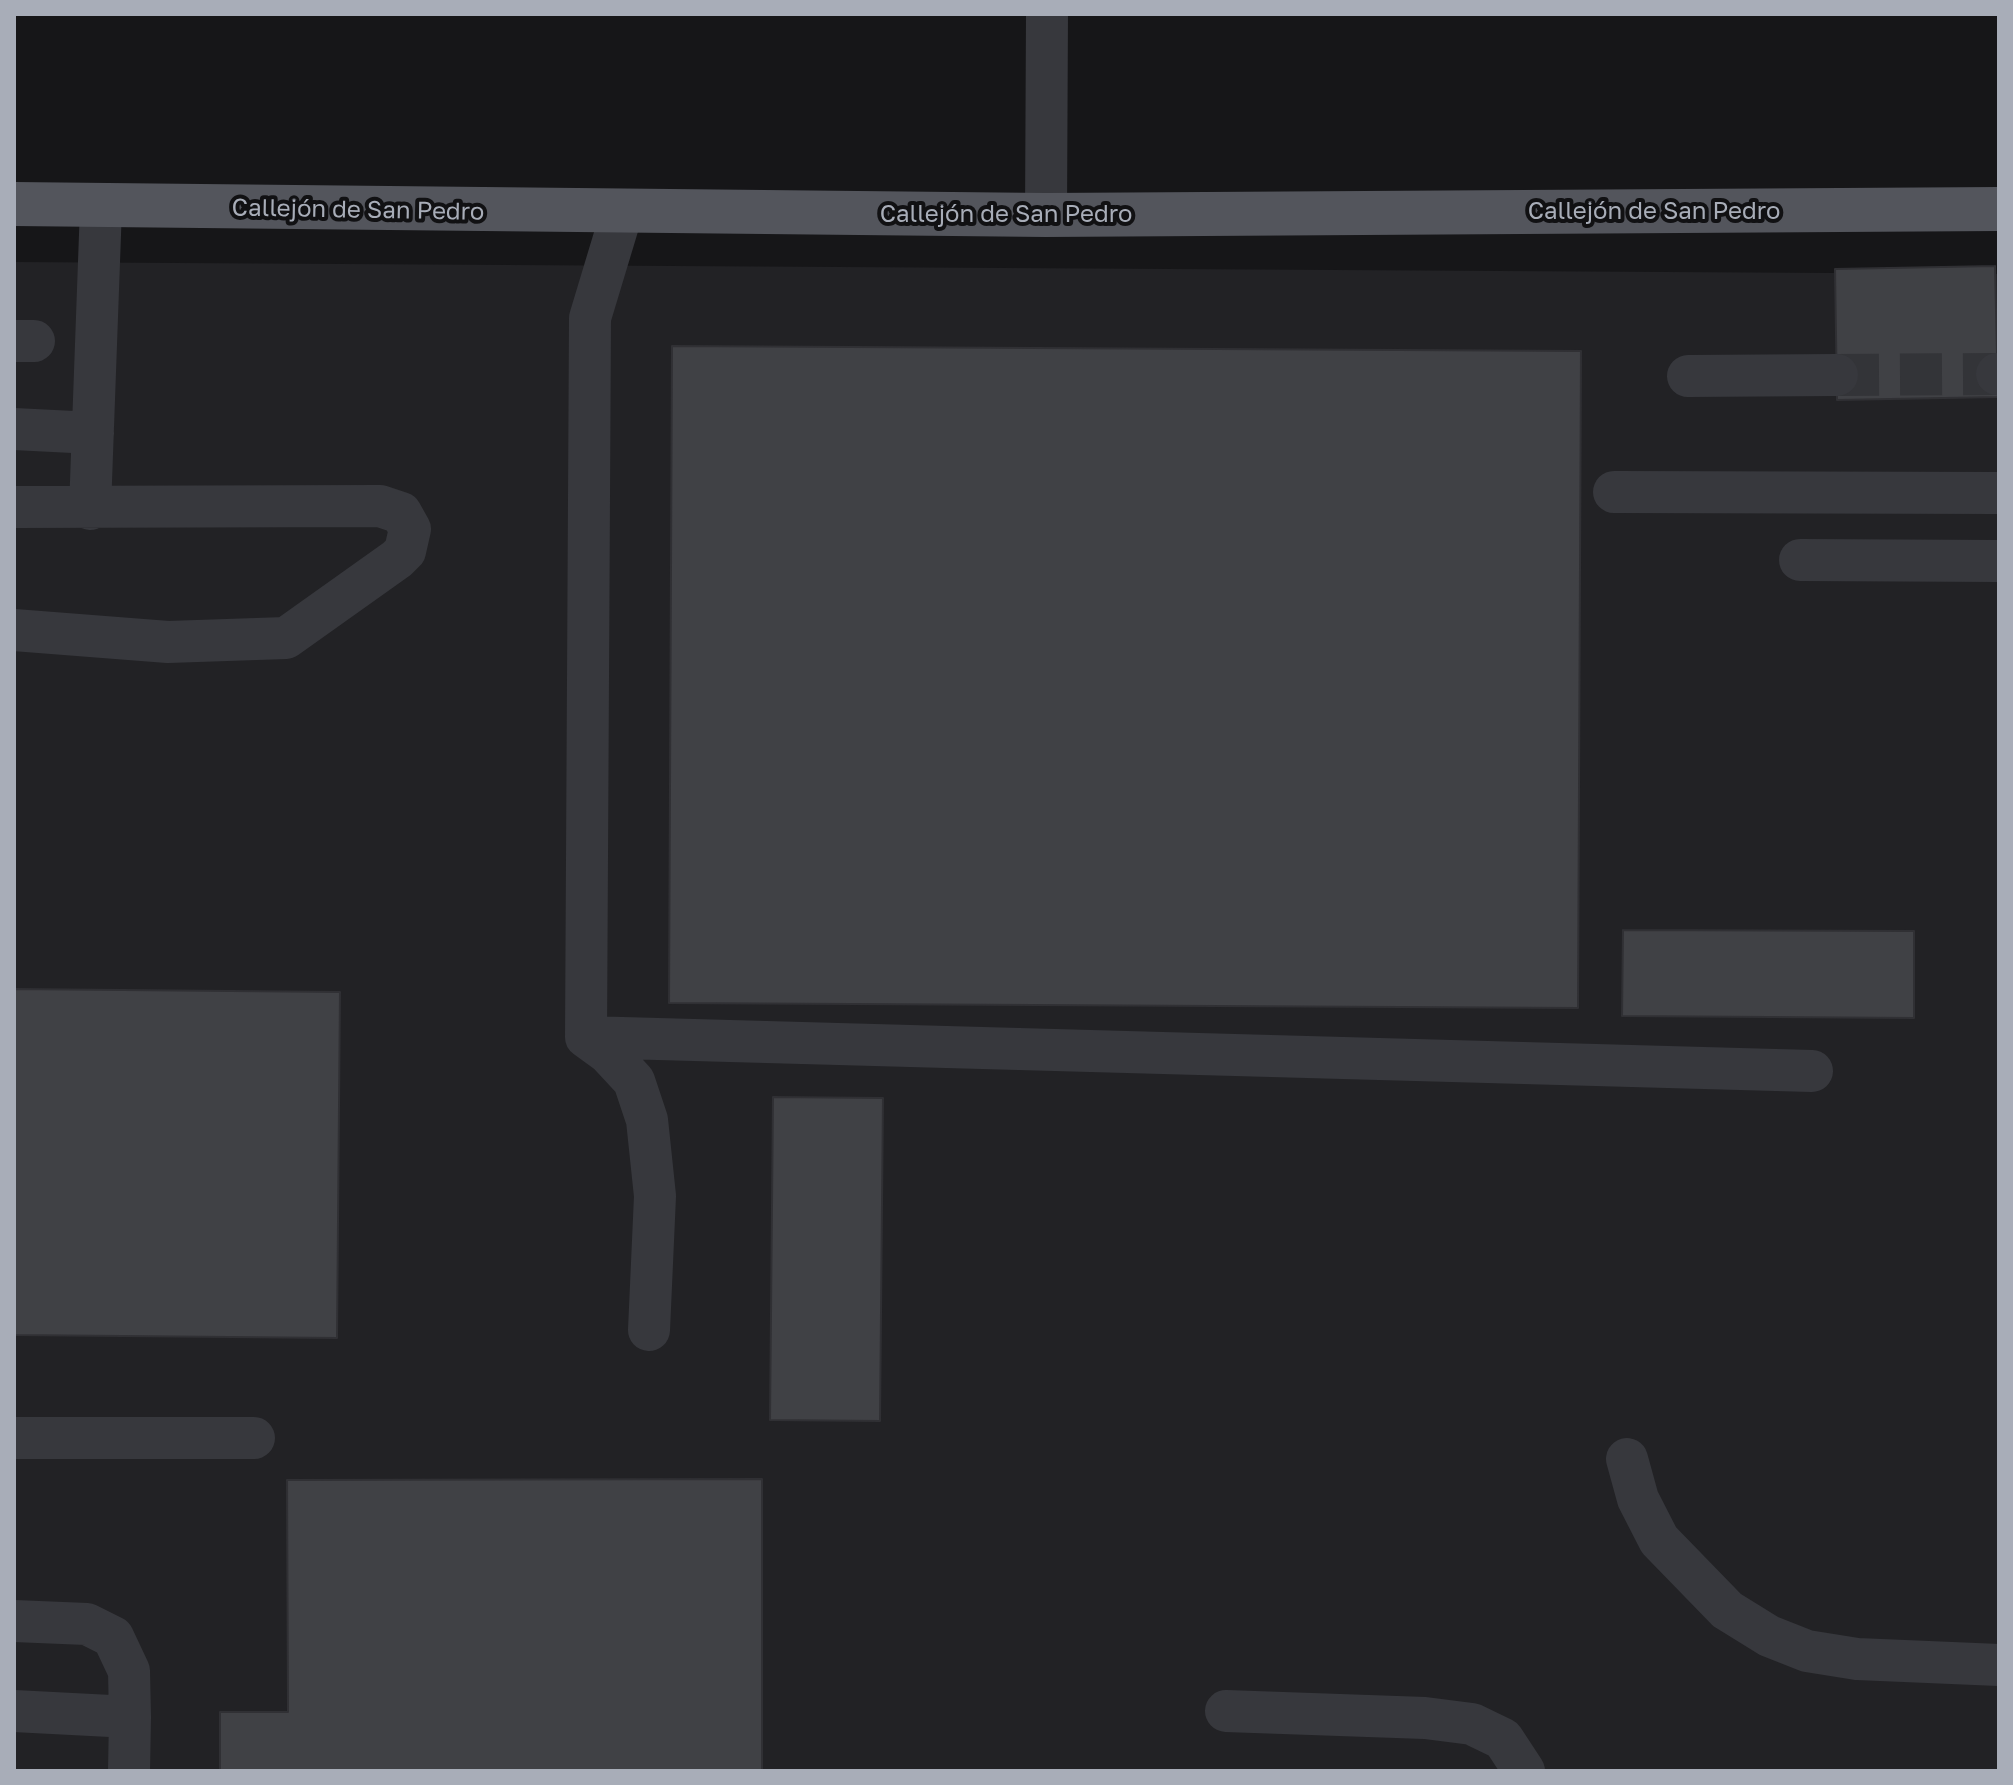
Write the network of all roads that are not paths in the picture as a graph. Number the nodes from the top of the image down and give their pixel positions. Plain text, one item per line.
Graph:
1 (1047, 14) edge
2 (14, 204) edge
3 (101, 207) junction
4 (1999, 209) edge
5 (622, 212) junction
6 (1046, 215) junction
7 (1837, 375) tunnel mouth
8 (1688, 376) dead end
9 (14, 429) edge
10 (93, 433) junction
11 (1614, 492) dead end
12 (1980, 493) edge
13 (14, 507) edge
14 (90, 509) junction
15 (1800, 560) dead end
16 (1982, 560) edge
17 (14, 630) edge
18 (586, 1037) junction
19 (1812, 1071) dead end
20 (649, 1330) dead end
21 (14, 1438) edge
22 (254, 1438) dead end
23 (1627, 1459) dead end
24 (14, 1621) edge
25 (1999, 1665) edge
26 (14, 1711) edge
27 (1226, 1711) dead end
28 (130, 1717) junction
29 (129, 1771) edge
30 (1524, 1771) edge

1 - 6 street
2 - 3 main road, Callejón de San Pedro
3 - 5 main road, Callejón de San Pedro
3 - 10 street
4 - 6 main road, Callejón de San Pedro
5 - 6 main road, Callejón de San Pedro
5 - 18 street
7 - 8 street
9 - 10 street
10 - 14 street
11 - 12 street
12 - 16 street
13 - 14 street
14 - 17 street
15 - 16 street
18 - 19 street
18 - 20 street
21 - 22 street
23 - 25 street
24 - 28 street
26 - 28 street
27 - 30 street
28 - 29 street

